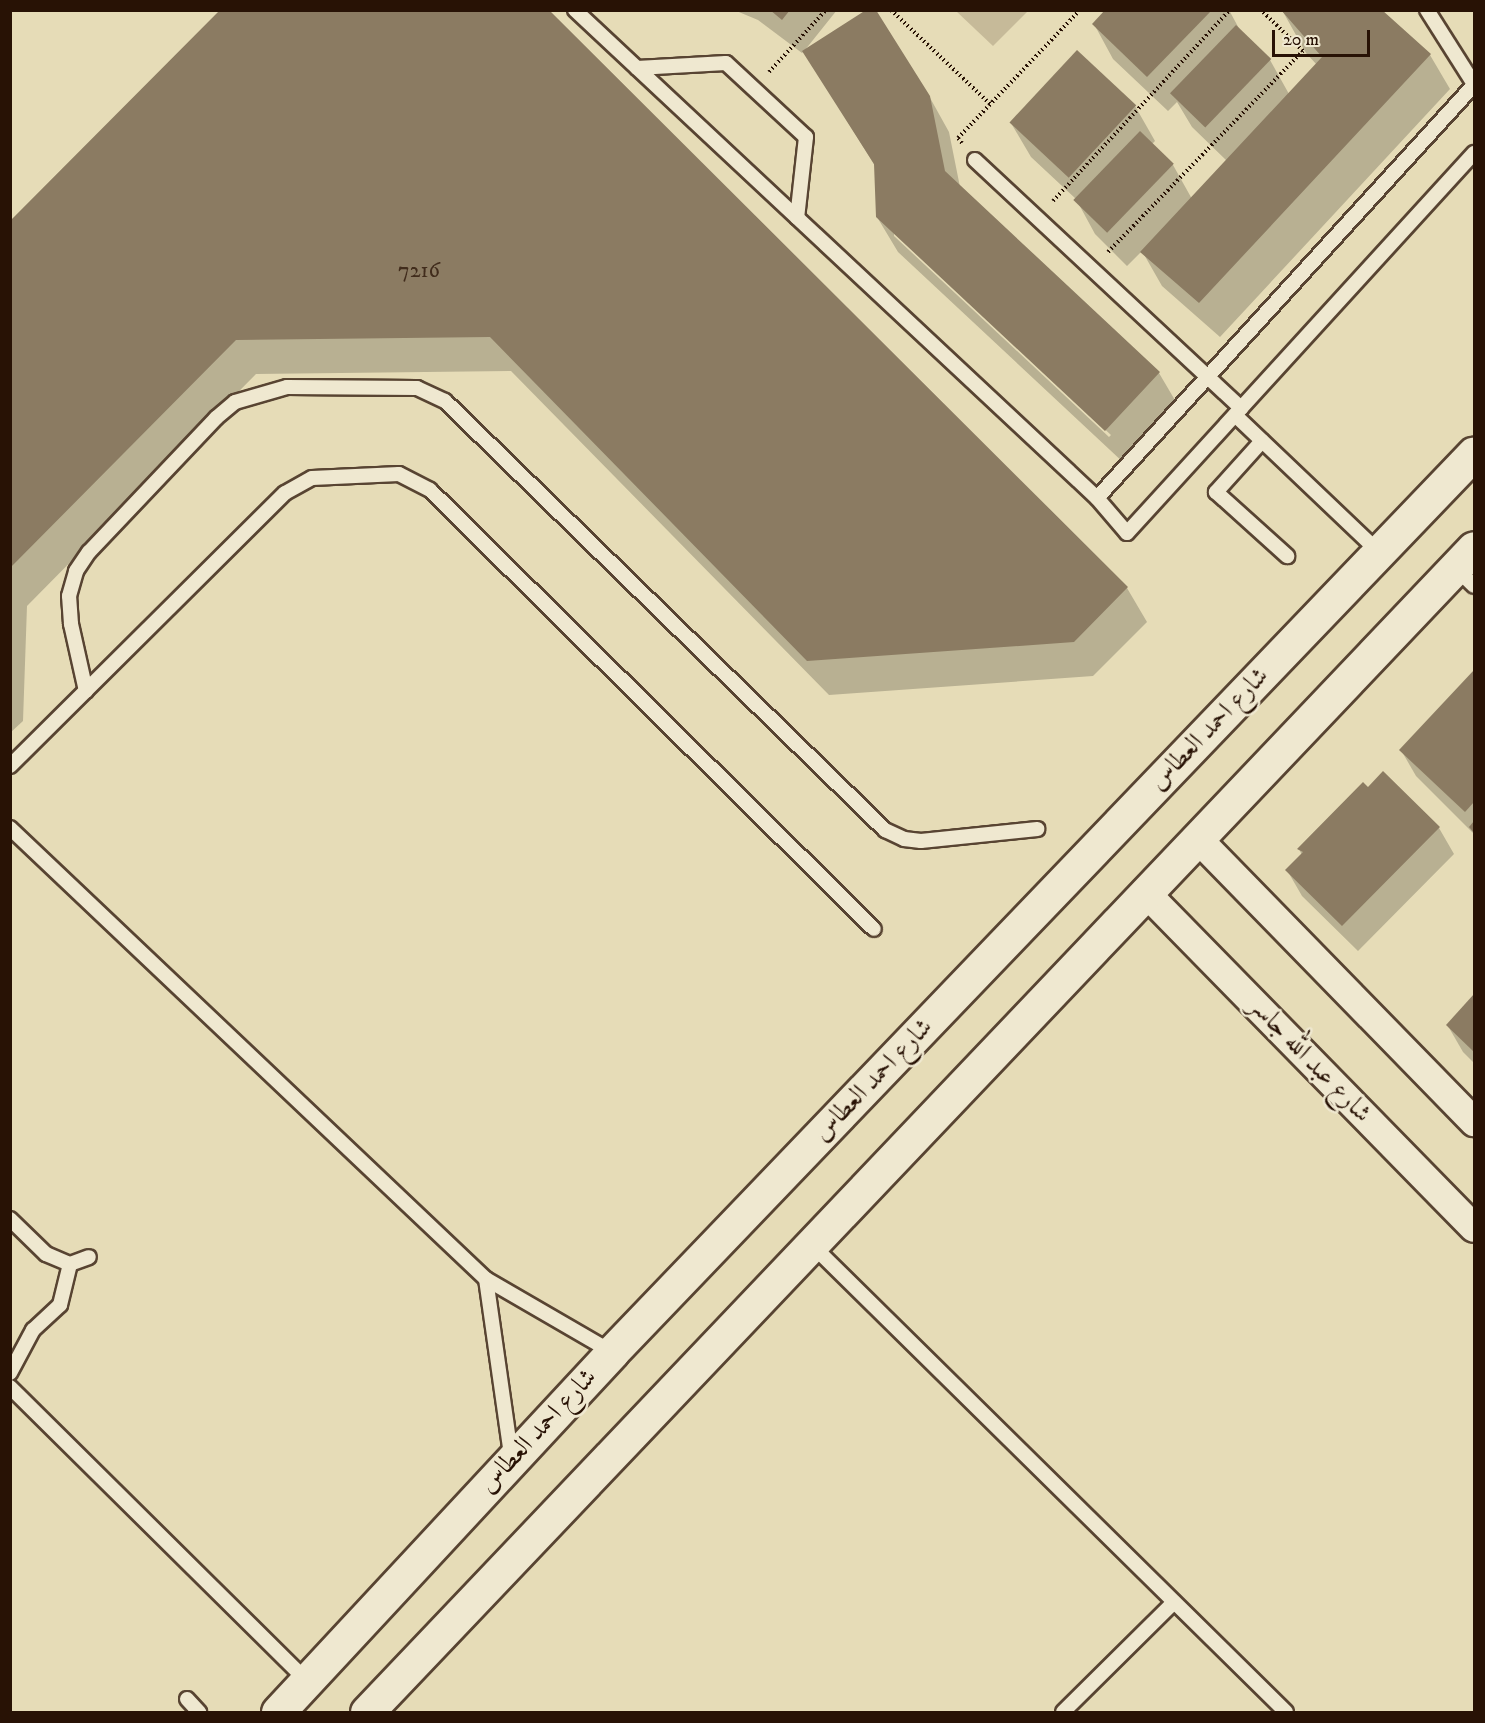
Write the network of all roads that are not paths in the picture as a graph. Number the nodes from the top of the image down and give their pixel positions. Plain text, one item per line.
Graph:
1 (575, 10) edge
2 (1427, 10) edge
3 (637, 68) junction
4 (1474, 84) edge
5 (1474, 153) edge
6 (975, 160) road end
7 (797, 218) junction
8 (1207, 377) junction
9 (1238, 412) junction
10 (1262, 441) junction
11 (1474, 453) edge
12 (1097, 498) junction
13 (1378, 552) junction
14 (1287, 556) dead end
15 (1468, 567) edge
16 (86, 691) junction
17 (10, 766) edge
18 (10, 828) edge
19 (1037, 830) dead end
20 (1197, 838) junction
21 (1145, 892) junction
22 (874, 929) dead end
23 (1474, 1122) edge
24 (10, 1219) edge
25 (1474, 1228) edge
26 (813, 1246) junction
27 (89, 1257) dead end
28 (70, 1264) junction
29 (486, 1279) junction
30 (612, 1352) junction
31 (10, 1373) edge
32 (10, 1387) edge
33 (512, 1459) junction
34 (1173, 1602) junction
35 (307, 1682) junction
36 (187, 1699) dead end
37 (199, 1713) edge
38 (278, 1713) edge
39 (367, 1713) edge
40 (1064, 1713) edge
41 (1286, 1713) edge

1 - 3 lane
2 - 4 lane
3 - 7 lane
3 - 7 lane
4 - 8 lane
5 - 9 lane
6 - 8 lane
7 - 12 lane
8 - 9 lane
8 - 12 lane
9 - 10 lane
9 - 12 lane
10 - 13 lane
10 - 14 lane
11 - 13 street, شارع احمد العطاس
13 - 30 street, شارع احمد العطاس
15 - 20 street
16 - 17 lane
16 - 19 lane
16 - 22 lane
18 - 29 lane
20 - 21 street
20 - 23 street
21 - 25 street, شارع عبد الله جاسر
21 - 26 street
24 - 28 lane
26 - 34 lane
26 - 39 street
27 - 28 lane
28 - 31 lane
29 - 30 lane
29 - 33 lane
30 - 33 street, شارع احمد العطاس
32 - 35 lane
33 - 35 street, شارع احمد العطاس
34 - 40 lane
34 - 41 lane
35 - 38 street, شارع احمد العطاس
36 - 37 lane

